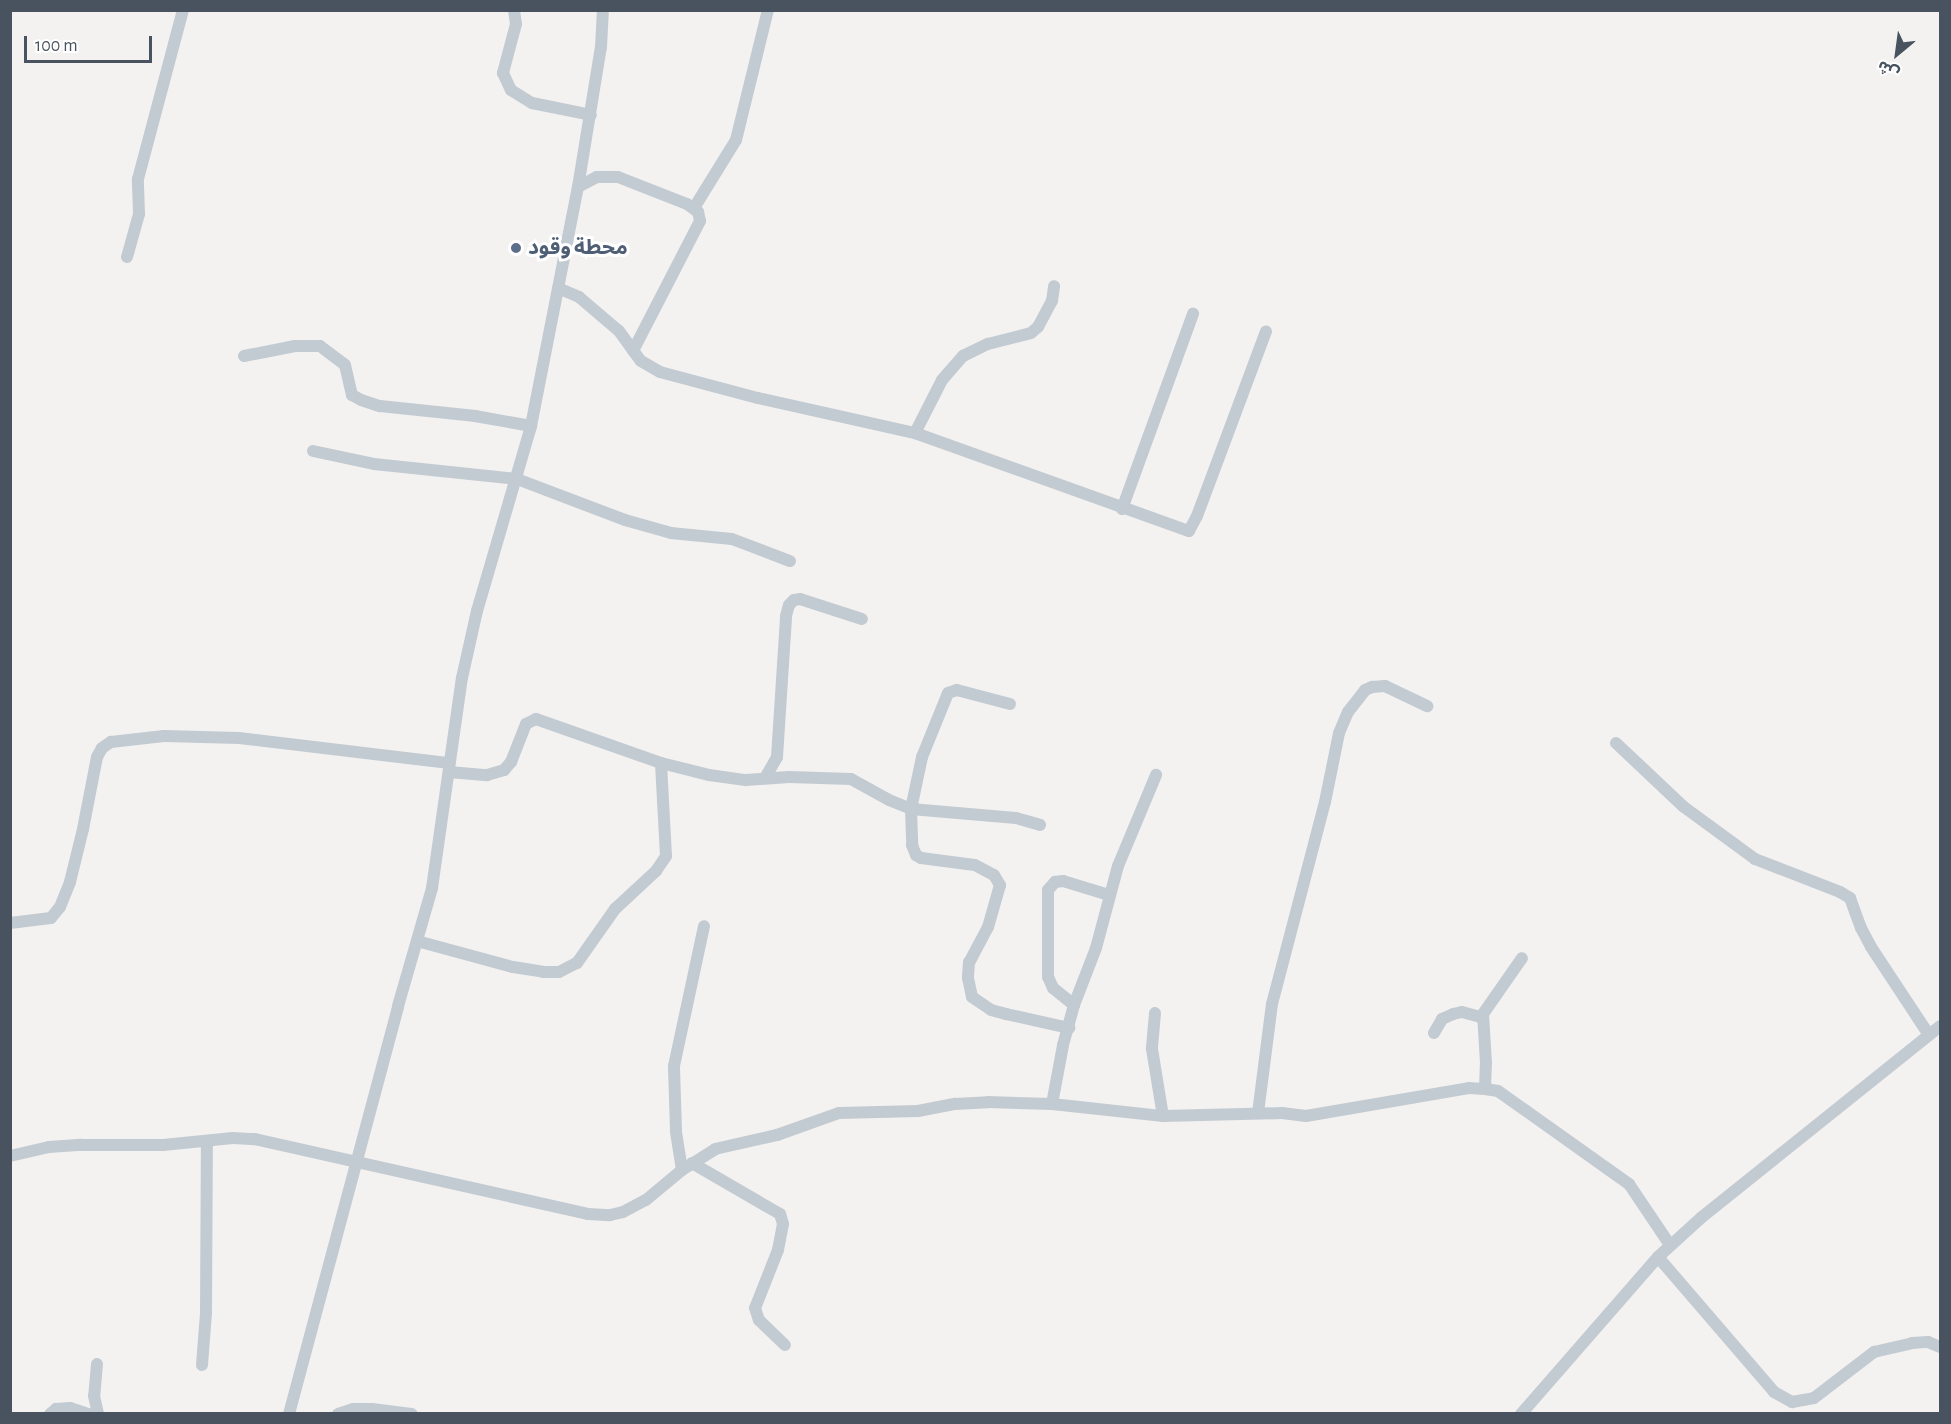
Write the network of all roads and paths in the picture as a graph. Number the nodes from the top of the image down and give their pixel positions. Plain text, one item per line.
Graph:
1 (183, 10) edge
2 (514, 10) edge
3 (603, 10) edge
4 (768, 10) edge
5 (591, 115) junction
6 (579, 187) junction
7 (694, 207) junction
8 (127, 256) dead end
9 (1054, 286) dead end
10 (558, 288) junction
11 (1193, 314) dead end
12 (1266, 331) dead end
13 (633, 351) junction
14 (244, 356) dead end
15 (531, 426) junction
16 (915, 433) junction
17 (313, 451) dead end
18 (517, 479) junction
19 (1122, 509) junction
20 (790, 561) dead end
21 (862, 619) dead end
22 (1010, 704) dead end
23 (1427, 706) dead end
24 (1616, 743) dead end
25 (661, 763) junction
26 (449, 768) junction
27 (1156, 775) dead end
28 (765, 778) junction
29 (912, 808) junction
30 (1040, 825) dead end
31 (1109, 895) junction
32 (10, 923) edge
33 (704, 926) dead end
34 (417, 941) junction
35 (1522, 958) dead end
36 (1074, 1005) junction
37 (1155, 1013) dead end
38 (1481, 1017) junction
39 (1941, 1026) edge
40 (1068, 1028) junction
41 (1434, 1033) dead end
42 (1929, 1035) junction
43 (1485, 1089) junction
44 (1052, 1104) junction
45 (1258, 1113) junction
46 (1163, 1116) junction
47 (207, 1141) junction
48 (10, 1156) edge
49 (356, 1163) junction
50 (687, 1166) junction
51 (1670, 1245) junction
52 (1658, 1257) junction
53 (785, 1345) dead end
54 (1941, 1347) edge
55 (97, 1364) dead end
56 (202, 1365) dead end
57 (50, 1413) edge
58 (89, 1413) edge
59 (98, 1413) edge
60 (289, 1413) edge
61 (338, 1413) edge
62 (412, 1413) edge
63 (1521, 1413) edge

1 - 8 street
2 - 5 street
3 - 5 street
4 - 7 street
5 - 6 street
6 - 7 street
6 - 10 street
7 - 13 street
9 - 16 street
10 - 13 street
10 - 15 street
11 - 19 street
12 - 19 street
13 - 16 street
14 - 15 street
15 - 18 street
16 - 19 street
17 - 18 street
18 - 20 street
18 - 26 street
21 - 28 street
22 - 29 street
23 - 45 street
24 - 42 street
25 - 26 street
25 - 28 street
25 - 34 street
26 - 32 street
26 - 34 street
27 - 31 street
28 - 29 street
29 - 30 street
29 - 40 street
31 - 36 street
31 - 36 street
33 - 50 street
34 - 49 street
35 - 38 street
36 - 40 street
37 - 46 street
38 - 41 street
38 - 43 street
39 - 42 street
40 - 44 street
42 - 51 street
43 - 45 street
43 - 51 street
44 - 46 street
44 - 50 street
45 - 46 street
47 - 48 street
47 - 49 street
47 - 56 street
49 - 50 street
49 - 60 street
50 - 53 street
51 - 52 street
52 - 54 street
52 - 63 street
55 - 59 street
57 - 58 street
61 - 62 street

